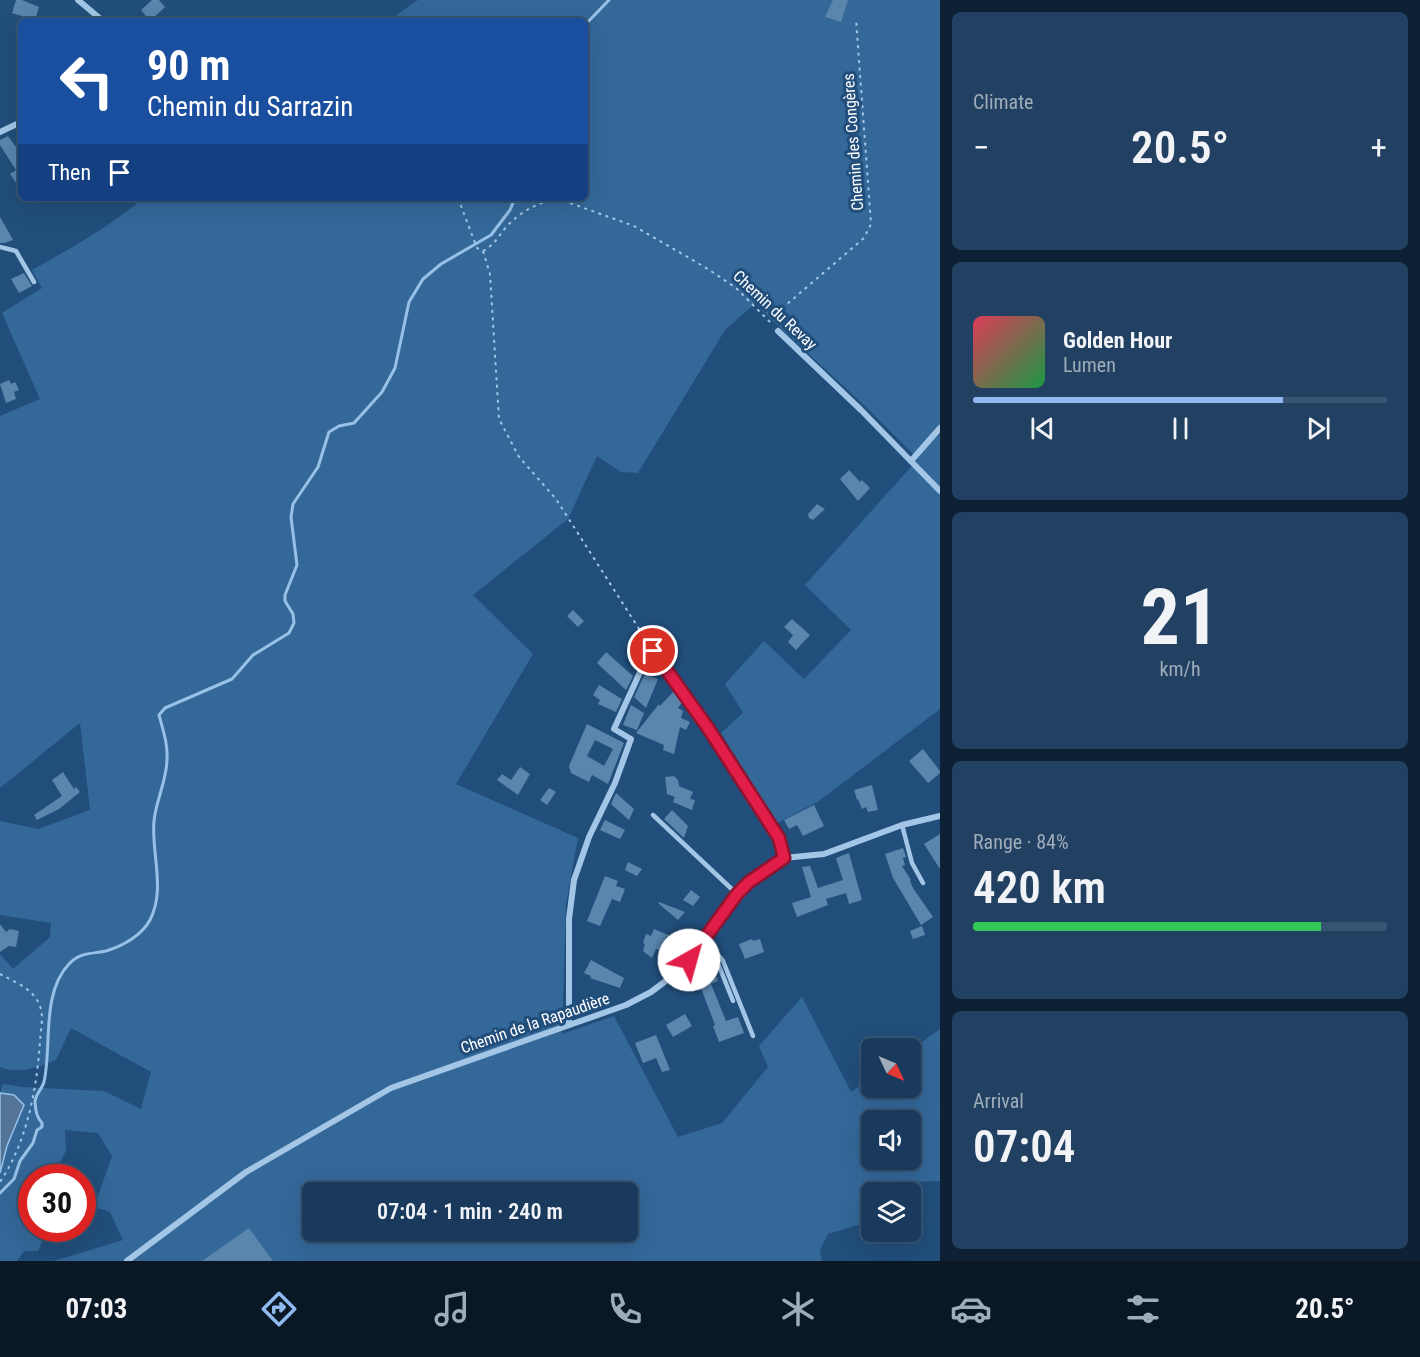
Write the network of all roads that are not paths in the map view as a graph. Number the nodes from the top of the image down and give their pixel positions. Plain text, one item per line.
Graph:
1 (78, 0) edge
2 (99, 18) edge
3 (18, 123) edge
4 (0, 132) edge
5 (0, 247) edge
6 (34, 282) dead end
7 (778, 331) road end
8 (940, 428) edge
9 (911, 460) junction
10 (940, 491) edge
11 (653, 815) dead end
12 (940, 816) edge
13 (902, 825) junction
14 (784, 858) junction
15 (923, 883) dead end
16 (737, 894) junction
17 (704, 941) junction
18 (711, 946) junction
19 (733, 1001) dead end
20 (569, 1025) junction
21 (753, 1036) dead end
22 (127, 1261) edge

1 - 2 street
3 - 4 street
5 - 6 lane
7 - 9 street, Chemin du Revay
8 - 9 street
9 - 10 street, Chemin du Revay
11 - 16 lane
12 - 13 street, Chemin de la Rapaudière
13 - 14 street, Chemin de la Rapaudière
13 - 15 lane
14 - 16 street, Chemin de la Rapaudière
14 - 20 street
16 - 17 street, Chemin de la Rapaudière
17 - 18 lane
17 - 20 street, Chemin de la Rapaudière
18 - 19 lane
18 - 21 lane
20 - 22 street, Chemin de la Rapaudière

